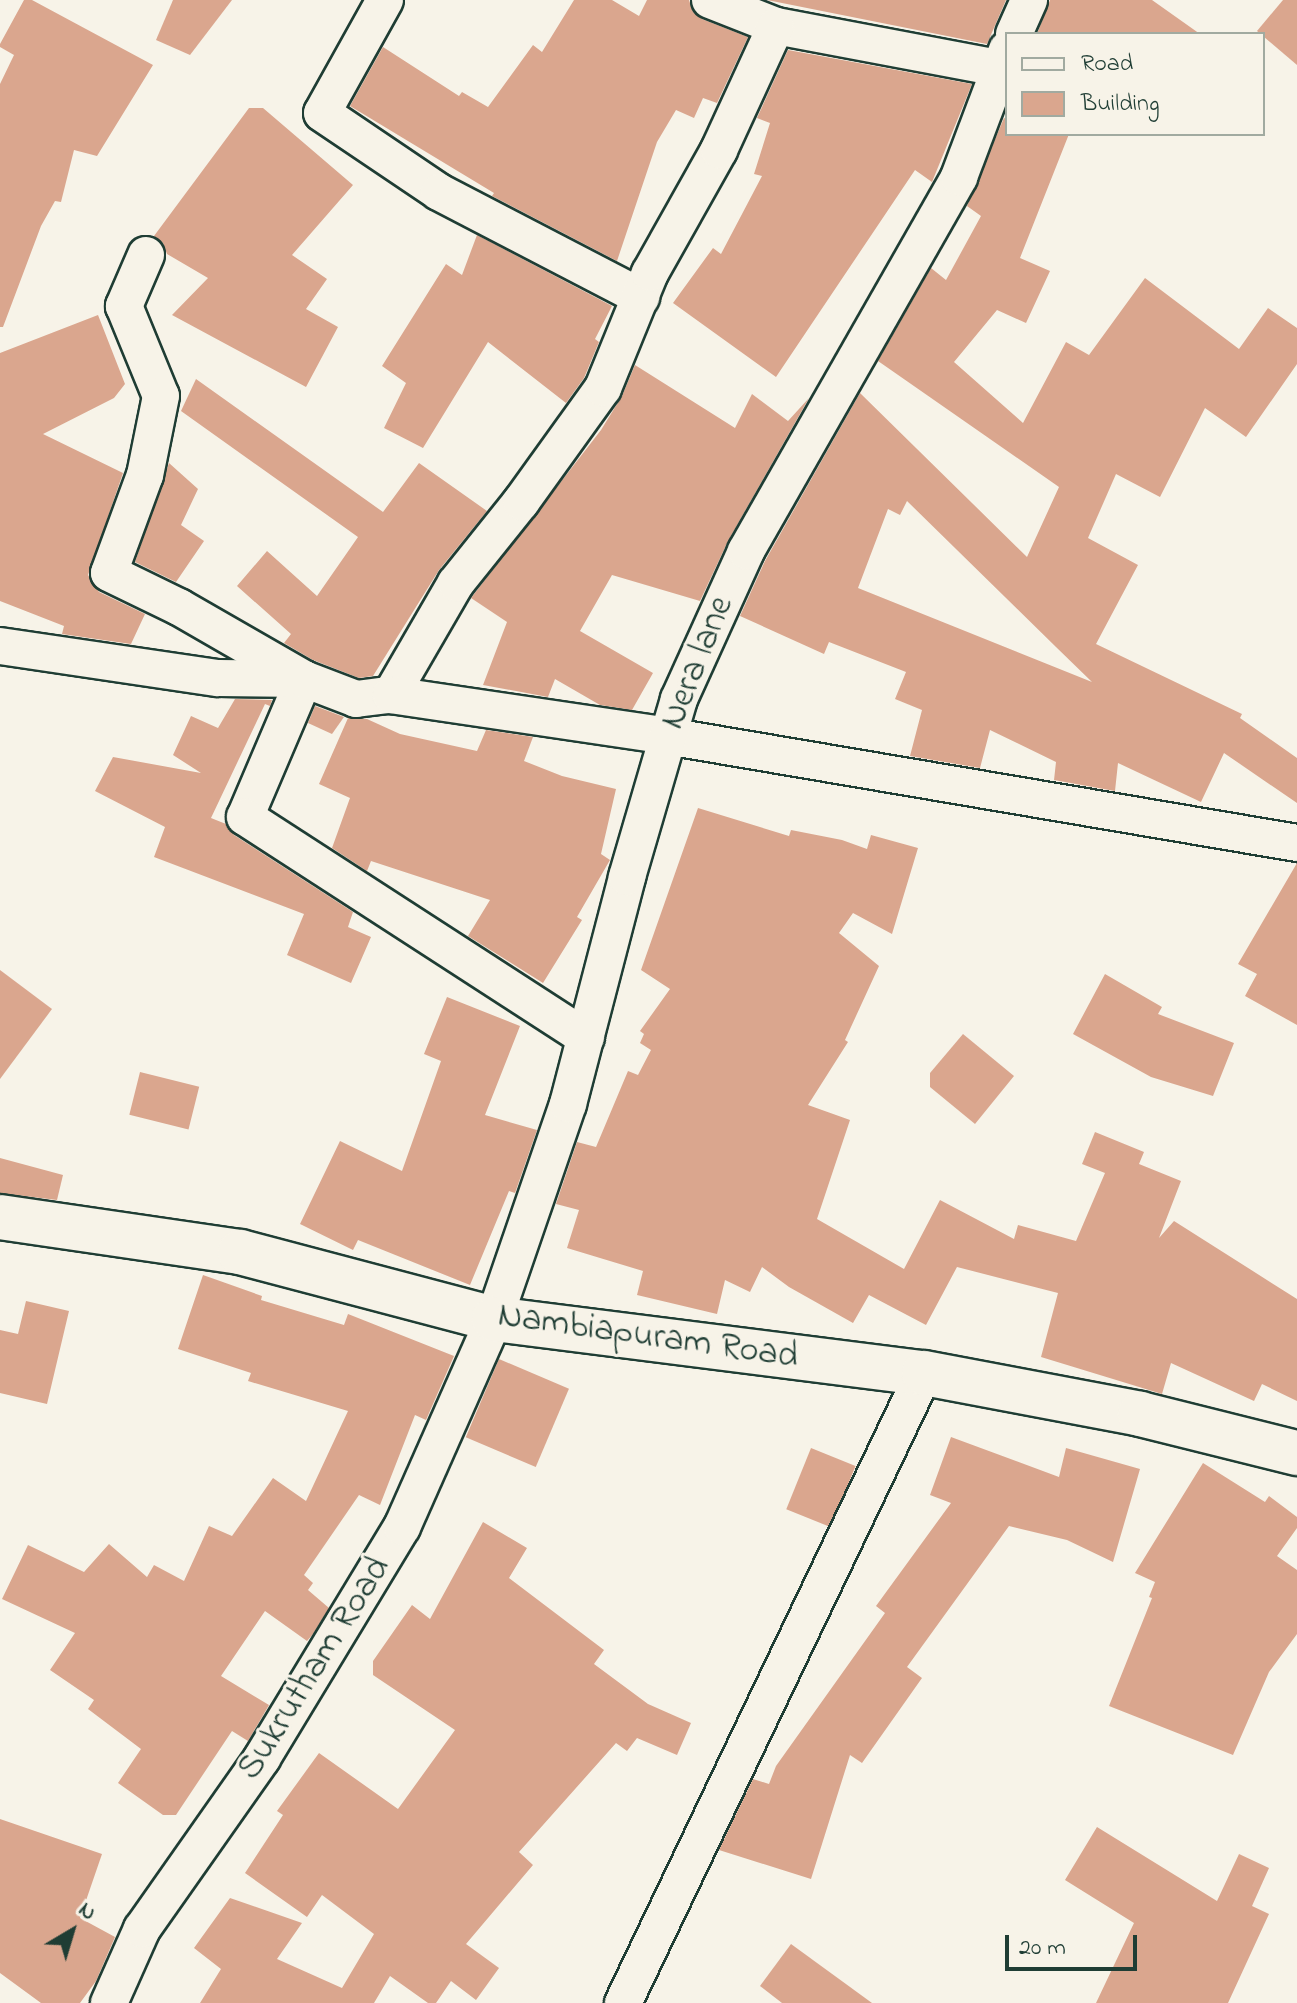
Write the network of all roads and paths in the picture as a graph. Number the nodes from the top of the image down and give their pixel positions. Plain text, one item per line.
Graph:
1 (385, 0) edge
2 (710, 0) edge
3 (1029, 0) edge
4 (776, 26) junction
5 (1015, 32) edge
6 (1003, 59) edge
7 (146, 255) dead end
8 (641, 297) junction
9 (0, 646) edge
10 (304, 679) junction
11 (391, 695) junction
12 (667, 736) junction
13 (1297, 843) edge
14 (586, 1038) junction
15 (0, 1217) edge
16 (494, 1319) junction
17 (924, 1373) junction
18 (1297, 1453) edge
19 (109, 2003) edge
20 (623, 2003) edge

1 - 8 street
2 - 4 street
3 - 5 street
4 - 6 street
4 - 8 street
6 - 12 street, Nera lane
7 - 10 street
8 - 11 street
9 - 10 street
10 - 11 street
10 - 14 street
11 - 12 street
12 - 13 street
12 - 14 street, Nera lane
14 - 16 street, Nera lane
15 - 16 street, Nambiapuram Road
16 - 17 street, Nambiapuram Road
16 - 19 street, Sukrutham Road
17 - 18 street, Nambiapuram Road
17 - 20 street

